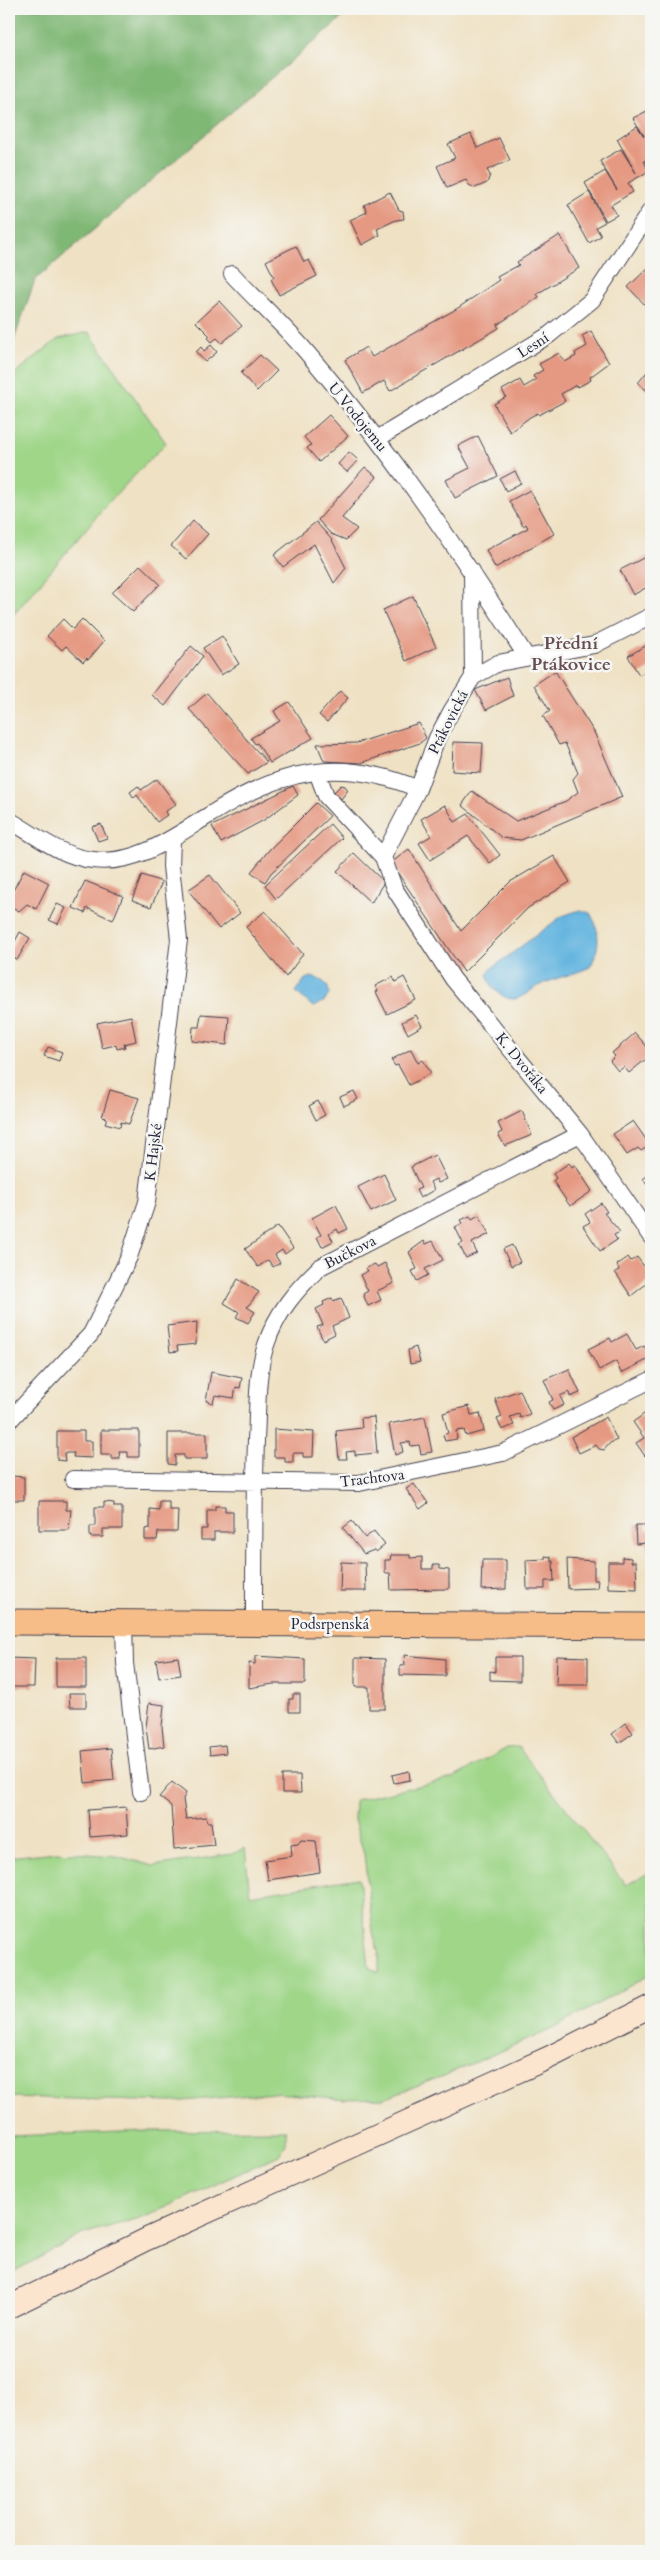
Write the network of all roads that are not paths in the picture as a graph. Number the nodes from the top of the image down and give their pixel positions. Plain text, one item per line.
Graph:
1 (651, 210) edge
2 (232, 274) dead end
3 (378, 439) junction
4 (472, 571) junction
5 (651, 616) edge
6 (526, 656) junction
7 (473, 677) junction
8 (316, 772) junction
9 (418, 790) junction
10 (9, 820) edge
11 (172, 840) junction
12 (383, 857) junction
13 (580, 1134) junction
14 (651, 1237) edge
15 (651, 1380) edge
16 (9, 1421) edge
17 (73, 1479) dead end
18 (255, 1482) junction
19 (9, 1622) edge
20 (124, 1623) junction
21 (254, 1623) junction
22 (651, 1626) edge
23 (141, 1792) dead end
24 (651, 2006) edge
25 (9, 2307) edge

1 - 3 street, Lesní
2 - 3 street, U Vodojemu
3 - 4 street, U Vodojemu
4 - 6 street, U Vodojemu
4 - 7 street
5 - 6 street, Ptákovická
6 - 7 street, Ptákovická
7 - 9 street, Ptákovická
8 - 9 street
8 - 11 street
8 - 12 street
9 - 12 street, Ptákovická
10 - 11 street
11 - 16 street, K Hajské
12 - 13 street, K. Dvořáka
13 - 14 street, K. Dvořáka
13 - 18 street, Bučkova
15 - 18 street, Trachtova
17 - 18 street, Trachtova
18 - 21 street, Bučkova
19 - 20 main road, Podsrpenská
20 - 21 main road, Podsrpenská
20 - 23 street
21 - 22 main road, Podsrpenská
24 - 25 street

